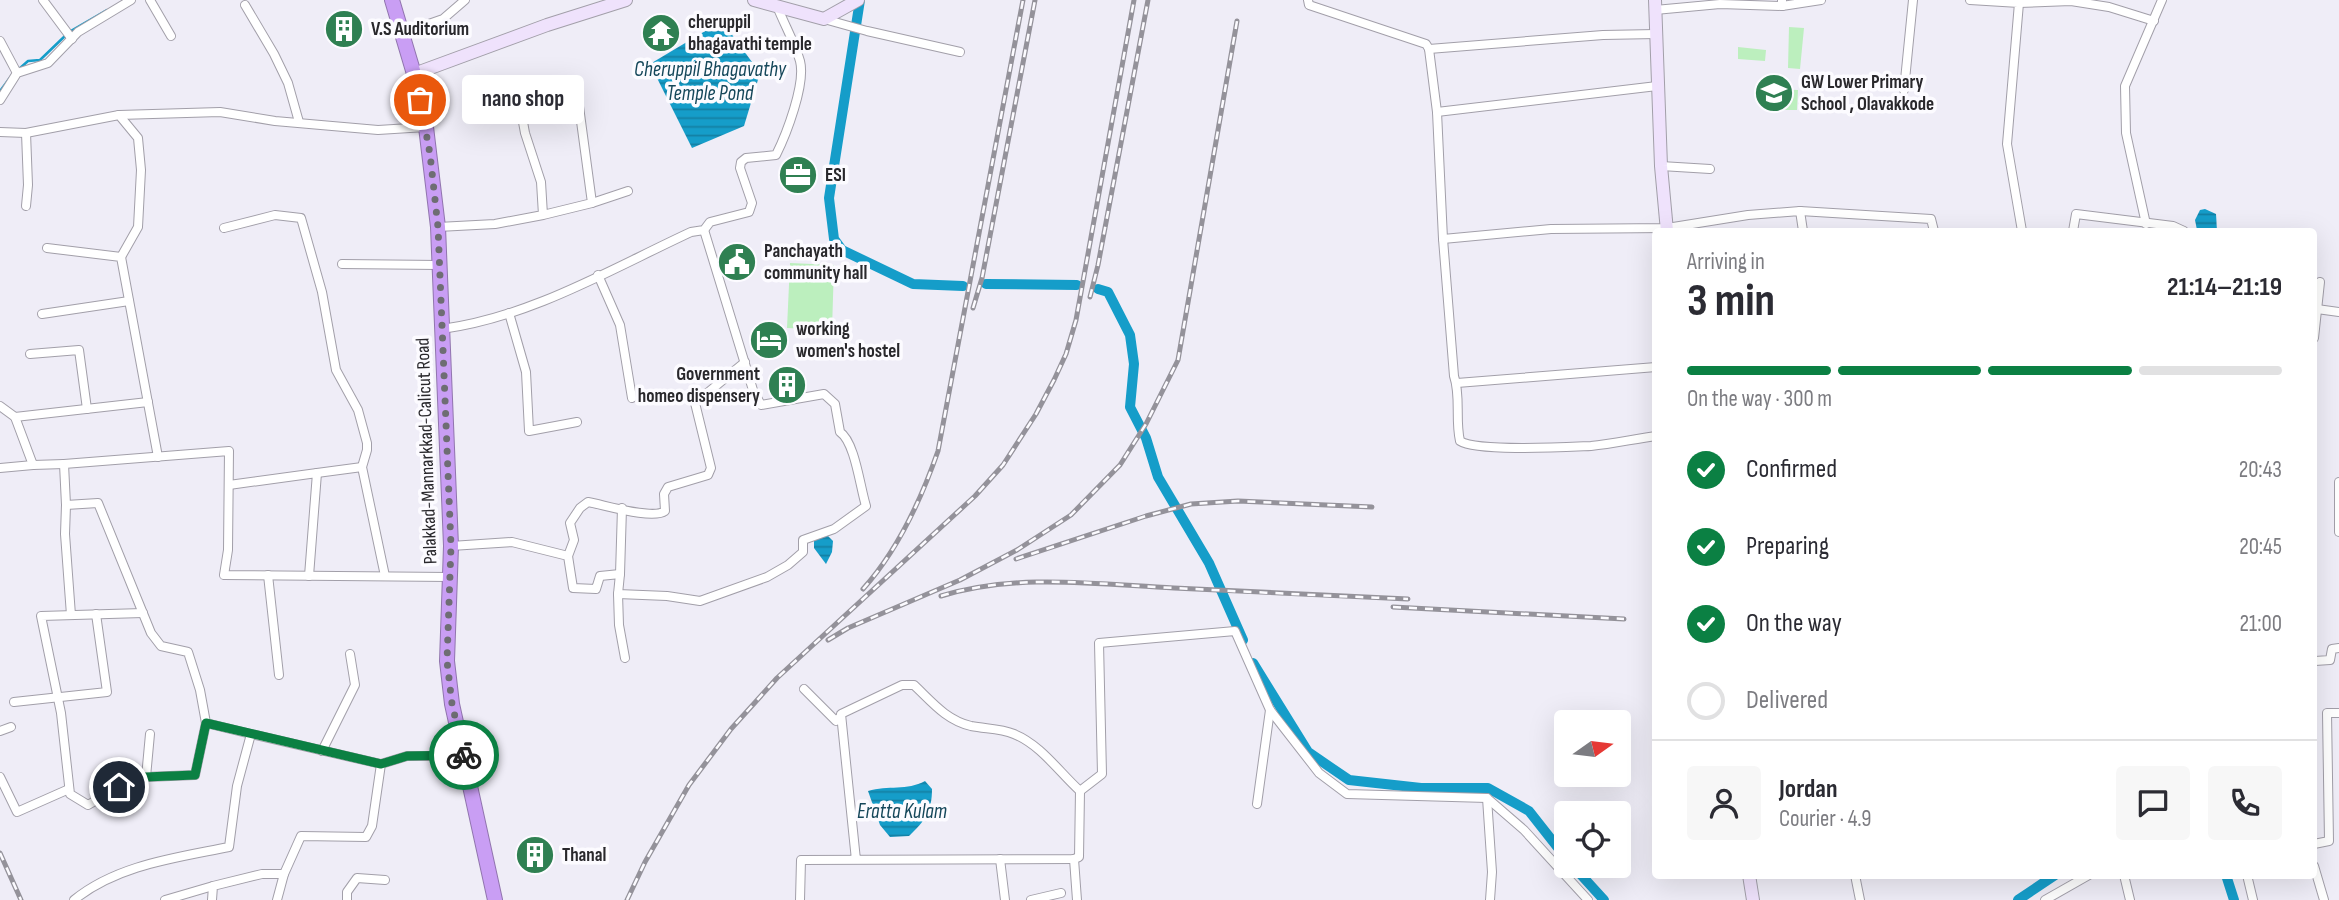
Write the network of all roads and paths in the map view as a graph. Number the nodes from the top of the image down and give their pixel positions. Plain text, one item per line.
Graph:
1 (43, 0) edge
2 (131, 0) edge
3 (150, 0) edge
4 (392, 0) edge
5 (466, 0) edge
6 (626, 0) edge
7 (754, 0) edge
8 (1308, 0) edge
9 (1821, 0) edge
10 (1913, 0) edge
11 (1970, 0) edge
12 (2071, 0) edge
13 (2162, 0) edge
14 (855, 2) edge
15 (1782, 3) edge
16 (2019, 4) junction
17 (2109, 4) edge
18 (245, 5) dead end
19 (1655, 5) edge
20 (777, 6) junction
21 (824, 19) junction
22 (2154, 21) junction
23 (403, 33) junction
24 (1656, 34) junction
25 (171, 36) dead end
26 (72, 39) junction
27 (0, 41) edge
28 (1429, 48) junction
29 (960, 52) dead end
30 (17, 73) junction
31 (414, 74) junction
32 (1657, 86) junction
33 (1904, 90) dead end
34 (0, 100) edge
35 (521, 111) junction
36 (1437, 113) junction
37 (497, 115) dead end
38 (119, 116) junction
39 (299, 122) junction
40 (426, 127) junction
41 (0, 132) edge
42 (26, 133) junction
43 (1661, 166) junction
44 (1710, 169) dead end
45 (628, 191) dead end
46 (592, 203) junction
47 (26, 206) dead end
48 (1800, 211) junction
49 (542, 215) junction
50 (2146, 224) junction
51 (438, 227) junction
52 (224, 228) dead end
53 (1667, 228) edge
54 (1678, 228) edge
55 (1803, 228) edge
56 (1933, 228) edge
57 (2021, 228) edge
58 (2074, 228) edge
59 (2177, 228) edge
60 (704, 230) junction
61 (1652, 230) edge
62 (1443, 239) junction
63 (47, 248) dead end
64 (121, 257) junction
65 (342, 264) dead end
66 (439, 265) junction
67 (598, 275) junction
68 (2320, 282) dead end
69 (129, 301) junction
70 (2317, 309) joint
71 (2339, 312) edge
72 (509, 313) junction
73 (42, 314) dead end
74 (442, 329) junction
75 (30, 354) dead end
76 (745, 362) junction
77 (1652, 367) edge
78 (1457, 383) junction
79 (632, 398) dead end
80 (148, 402) junction
81 (0, 406) edge
82 (87, 409) junction
83 (15, 417) junction
84 (577, 422) dead end
85 (1652, 437) edge
86 (158, 457) junction
87 (64, 464) junction
88 (33, 465) junction
89 (362, 467) junction
90 (0, 468) edge
91 (317, 474) junction
92 (2339, 482) edge
93 (229, 485) junction
94 (66, 505) junction
95 (622, 508) junction
96 (2339, 531) edge
97 (451, 546) junction
98 (568, 556) junction
99 (620, 574) junction
100 (268, 575) junction
101 (309, 576) junction
102 (385, 576) junction
103 (450, 577) junction
104 (618, 594) junction
105 (143, 613) junction
106 (96, 614) junction
107 (71, 615) junction
108 (2339, 648) edge
109 (350, 654) dead end
110 (625, 658) dead end
111 (2317, 661) edge
112 (279, 675) dead end
113 (804, 689) dead end
114 (57, 697) junction
115 (14, 702) dead end
116 (1270, 710) junction
117 (2339, 713) edge
118 (840, 717) junction
119 (206, 723) junction
120 (11, 727) dead end
121 (0, 731) edge
122 (150, 734) dead end
123 (251, 734) junction
124 (322, 751) junction
125 (464, 756) junction
126 (381, 764) junction
127 (0, 777) edge
128 (145, 777) junction
129 (69, 789) junction
130 (1080, 791) junction
131 (1487, 798) junction
132 (1257, 804) dead end
133 (2317, 843) edge
134 (1000, 859) junction
135 (1074, 859) junction
136 (856, 860) junction
137 (284, 874) junction
138 (2317, 876) edge
139 (1750, 879) edge
140 (1856, 879) edge
141 (2082, 879) edge
142 (2125, 879) edge
143 (2248, 879) edge
144 (385, 880) dead end
145 (213, 886) junction
146 (1061, 893) dead end
147 (74, 900) edge
148 (164, 900) edge
149 (212, 900) edge
150 (277, 900) edge
151 (347, 900) edge
152 (495, 900) edge
153 (800, 900) edge
154 (1005, 900) edge
155 (1031, 900) edge
156 (1077, 900) edge
157 (1490, 900) edge
158 (1588, 900) edge
159 (1753, 900) edge
160 (1860, 900) edge
161 (2045, 900) edge
162 (2130, 900) edge
163 (2253, 900) edge
164 (2324, 900) edge

1 - 26 street
2 - 26 street
3 - 25 street
4 - 23 highway, Palakkad-Mannarkkad-Calicut Road
5 - 23 street
6 - 31 street
7 - 20 street
8 - 28 street
9 - 15 street
10 - 33 street
11 - 16 street
12 - 16 street
12 - 17 street
13 - 22 street
14 - 21 street
15 - 19 street
16 - 57 street
17 - 22 street
18 - 39 street
19 - 24 street
20 - 21 street
20 - 60 street
21 - 29 street
22 - 50 street
23 - 31 highway, Palakkad-Mannarkkad-Calicut Road
24 - 28 street
24 - 32 street
26 - 30 street
27 - 30 street
28 - 36 street
30 - 34 street
31 - 40 highway, Palakkad-Mannarkkad-Calicut Road
32 - 36 street
32 - 43 street
35 - 37 street
35 - 46 street
35 - 49 street
36 - 62 street
38 - 39 street
38 - 42 street
38 - 64 street
39 - 40 street
40 - 51 highway, Palakkad-Mannarkkad-Calicut Road
41 - 42 street
42 - 47 street
43 - 44 street
43 - 53 street
45 - 46 street
46 - 49 street
48 - 54 street
48 - 55 street
48 - 56 street
49 - 51 street
50 - 58 street
50 - 59 street
51 - 66 highway, Palakkad-Mannarkkad-Calicut Road
52 - 89 street
60 - 67 street
60 - 76 street
61 - 62 street
62 - 78 street
63 - 64 street
64 - 69 street
65 - 66 street
66 - 74 highway, Palakkad-Mannarkkad-Calicut Road
67 - 72 street
67 - 79 street
68 - 70 street
69 - 73 street
69 - 80 street
70 - 71 street
72 - 74 street
72 - 84 street
74 - 97 highway, Palakkad-Mannarkkad-Calicut Road
75 - 82 street
76 - 95 street
76 - 104 street
77 - 78 street
78 - 85 street
80 - 82 street
80 - 86 street
81 - 83 street
82 - 83 street
83 - 88 street
86 - 87 street
86 - 93 street
87 - 88 street
87 - 94 street
88 - 90 street
89 - 91 street
89 - 102 street
91 - 93 street
91 - 101 street
92 - 96 street
93 - 100 street
94 - 105 street
94 - 107 street
95 - 98 street
95 - 99 street
97 - 98 street
97 - 103 highway, Palakkad-Mannarkkad-Calicut Road
98 - 99 street
99 - 104 street
100 - 101 street
100 - 112 street
101 - 102 street
102 - 103 street
103 - 125 highway, Palakkad-Mannarkkad-Calicut Road
104 - 110 street
105 - 106 street
105 - 119 street
106 - 107 street
106 - 114 street
107 - 114 street
108 - 111 street
109 - 124 street
113 - 118 street
114 - 115 street
114 - 129 street
116 - 130 street
116 - 131 street
116 - 132 street
117 - 133 street
118 - 130 street
118 - 136 street
119 - 123 street
119 - 128 street
120 - 121 street
122 - 128 street
123 - 124 street
123 - 147 street
124 - 126 street
125 - 126 street
125 - 152 highway, Palakkad-Mannarkkad-Calicut Road
126 - 137 street
127 - 129 street
128 - 129 street
130 - 135 street
131 - 157 street
131 - 158 street
134 - 135 street
134 - 136 street
134 - 154 street
135 - 156 street
136 - 153 street
137 - 145 street
137 - 150 street
138 - 164 street
139 - 159 street
140 - 160 street
141 - 161 street
142 - 162 street
143 - 163 street
144 - 151 street
145 - 148 street
145 - 149 street
146 - 155 street

